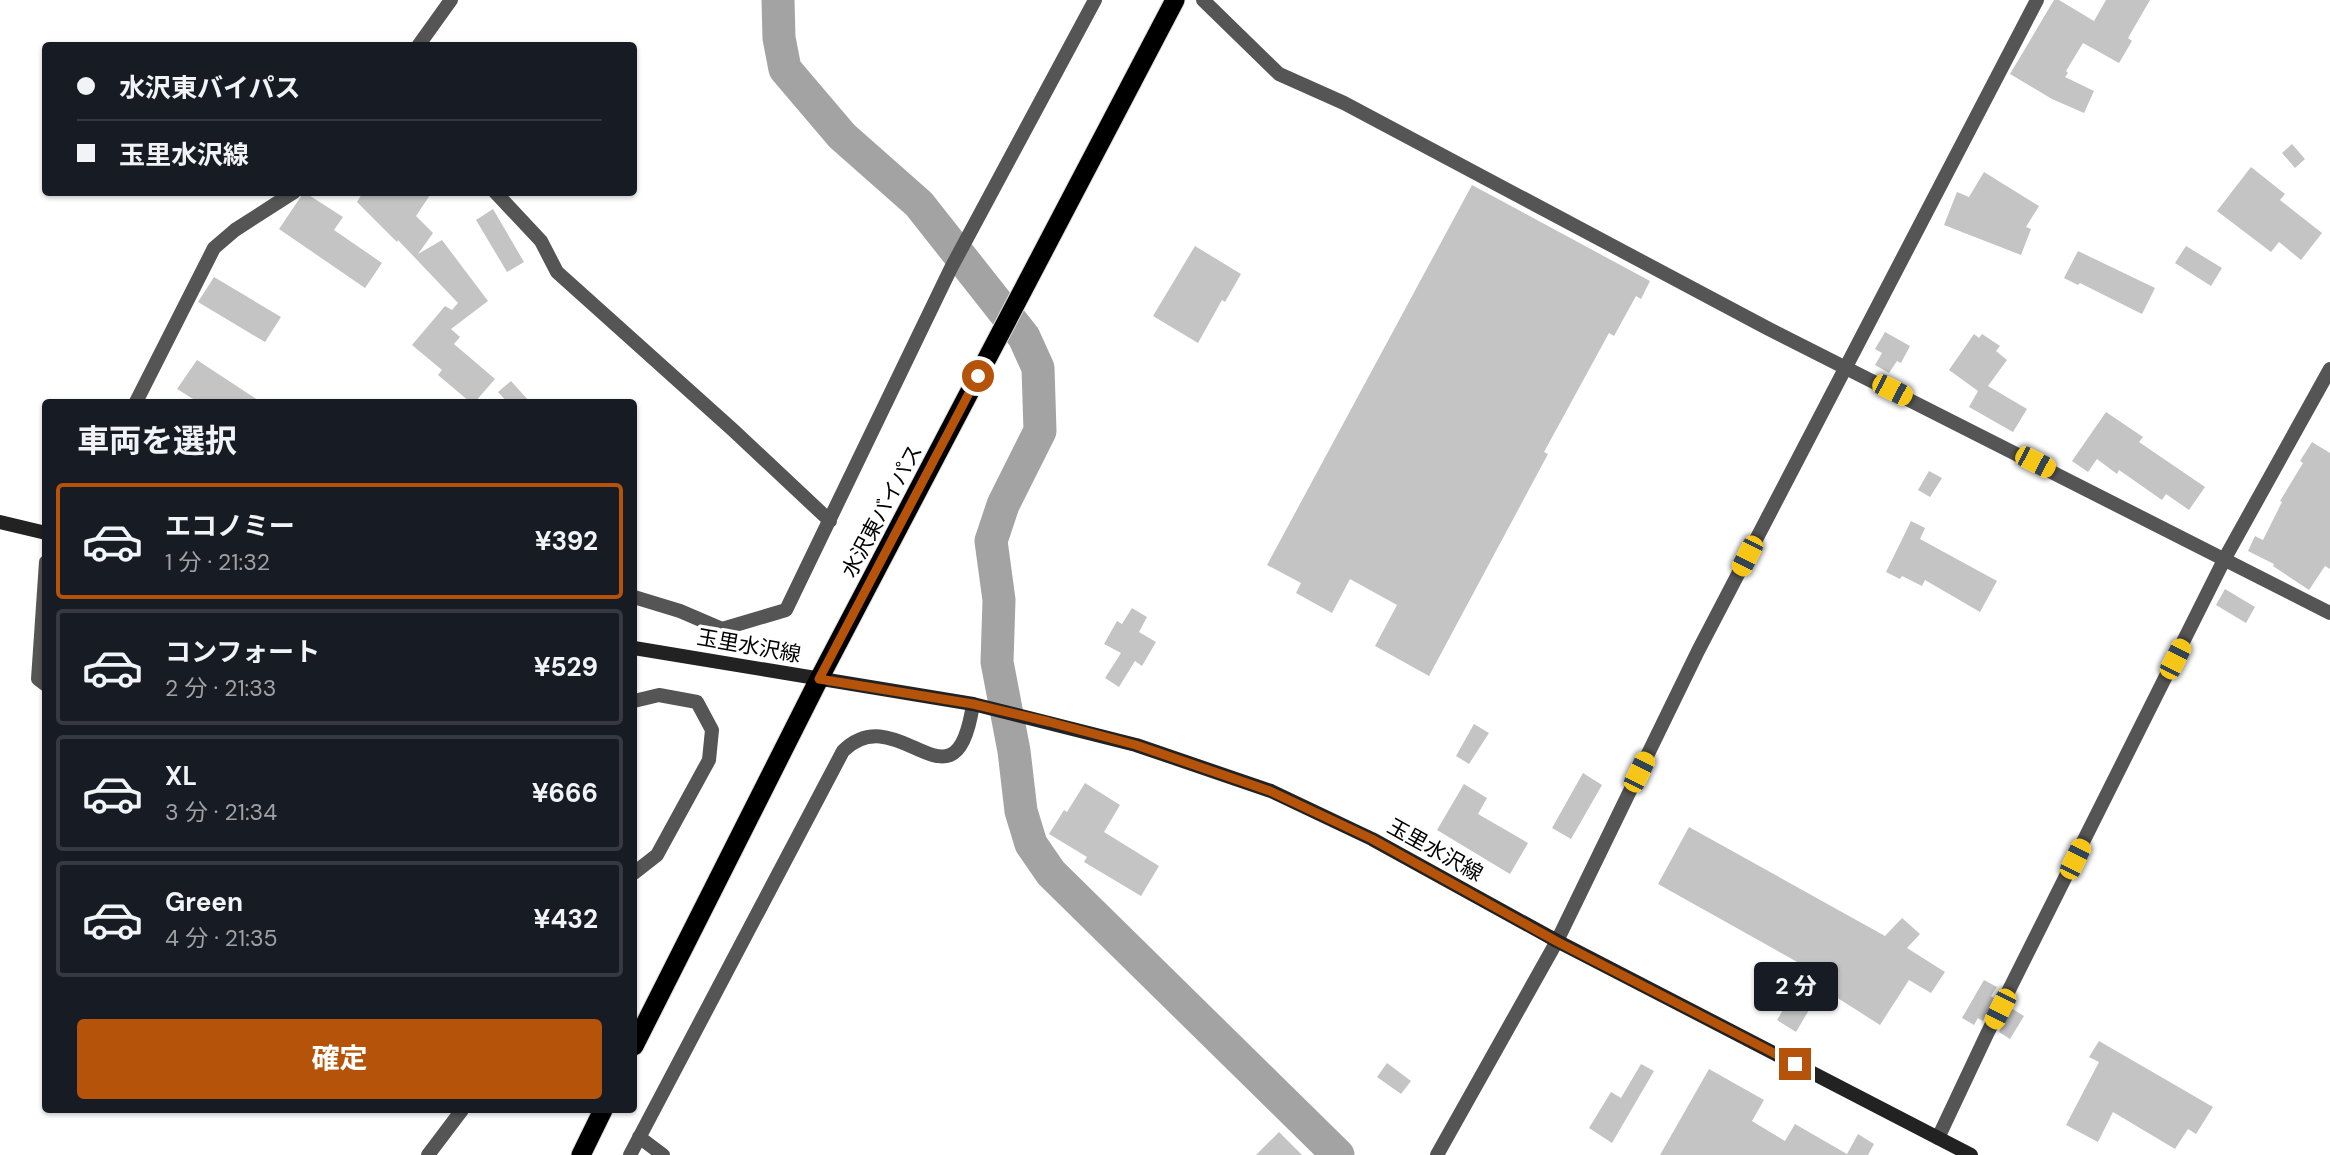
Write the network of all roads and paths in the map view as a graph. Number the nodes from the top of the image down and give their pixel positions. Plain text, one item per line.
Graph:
1 (451, 0) edge
2 (1094, 0) edge
3 (1175, 0) edge
4 (1203, 0) edge
5 (2037, 0) edge
6 (421, 42) edge
7 (288, 196) edge
8 (499, 196) edge
9 (1845, 366) junction
10 (2330, 369) edge
11 (138, 399) edge
12 (830, 521) junction
13 (0, 522) edge
14 (42, 532) edge
15 (2225, 558) junction
16 (637, 598) edge
17 (2330, 612) edge
18 (42, 620) edge
19 (637, 649) edge
20 (819, 679) junction
21 (42, 682) edge
22 (637, 700) edge
23 (973, 704) junction
24 (637, 871) edge
25 (1556, 941) junction
26 (637, 1040) edge
27 (459, 1113) edge
28 (602, 1113) edge
29 (639, 1137) junction
30 (1938, 1138) junction
31 (428, 1155) edge
32 (581, 1155) edge
33 (630, 1155) edge
34 (663, 1155) edge
35 (1437, 1155) edge
36 (1971, 1155) edge

1 - 6 street
2 - 12 street
3 - 20 highway, 水沢東バイパス
4 - 9 street
5 - 9 street
7 - 11 street
8 - 12 street
9 - 15 street
9 - 25 street
10 - 15 street
12 - 16 street
13 - 14 main road
15 - 17 street
15 - 30 street
18 - 21 street
19 - 20 main road, 玉里水沢線
20 - 23 main road, 玉里水沢線
20 - 26 highway, 水沢東バイパス
22 - 24 street
23 - 25 main road, 玉里水沢線
23 - 29 street
25 - 30 main road, 玉里水沢線
25 - 35 street
27 - 31 street
28 - 32 highway
29 - 33 street
29 - 34 street
30 - 36 main road, 玉里水沢線

